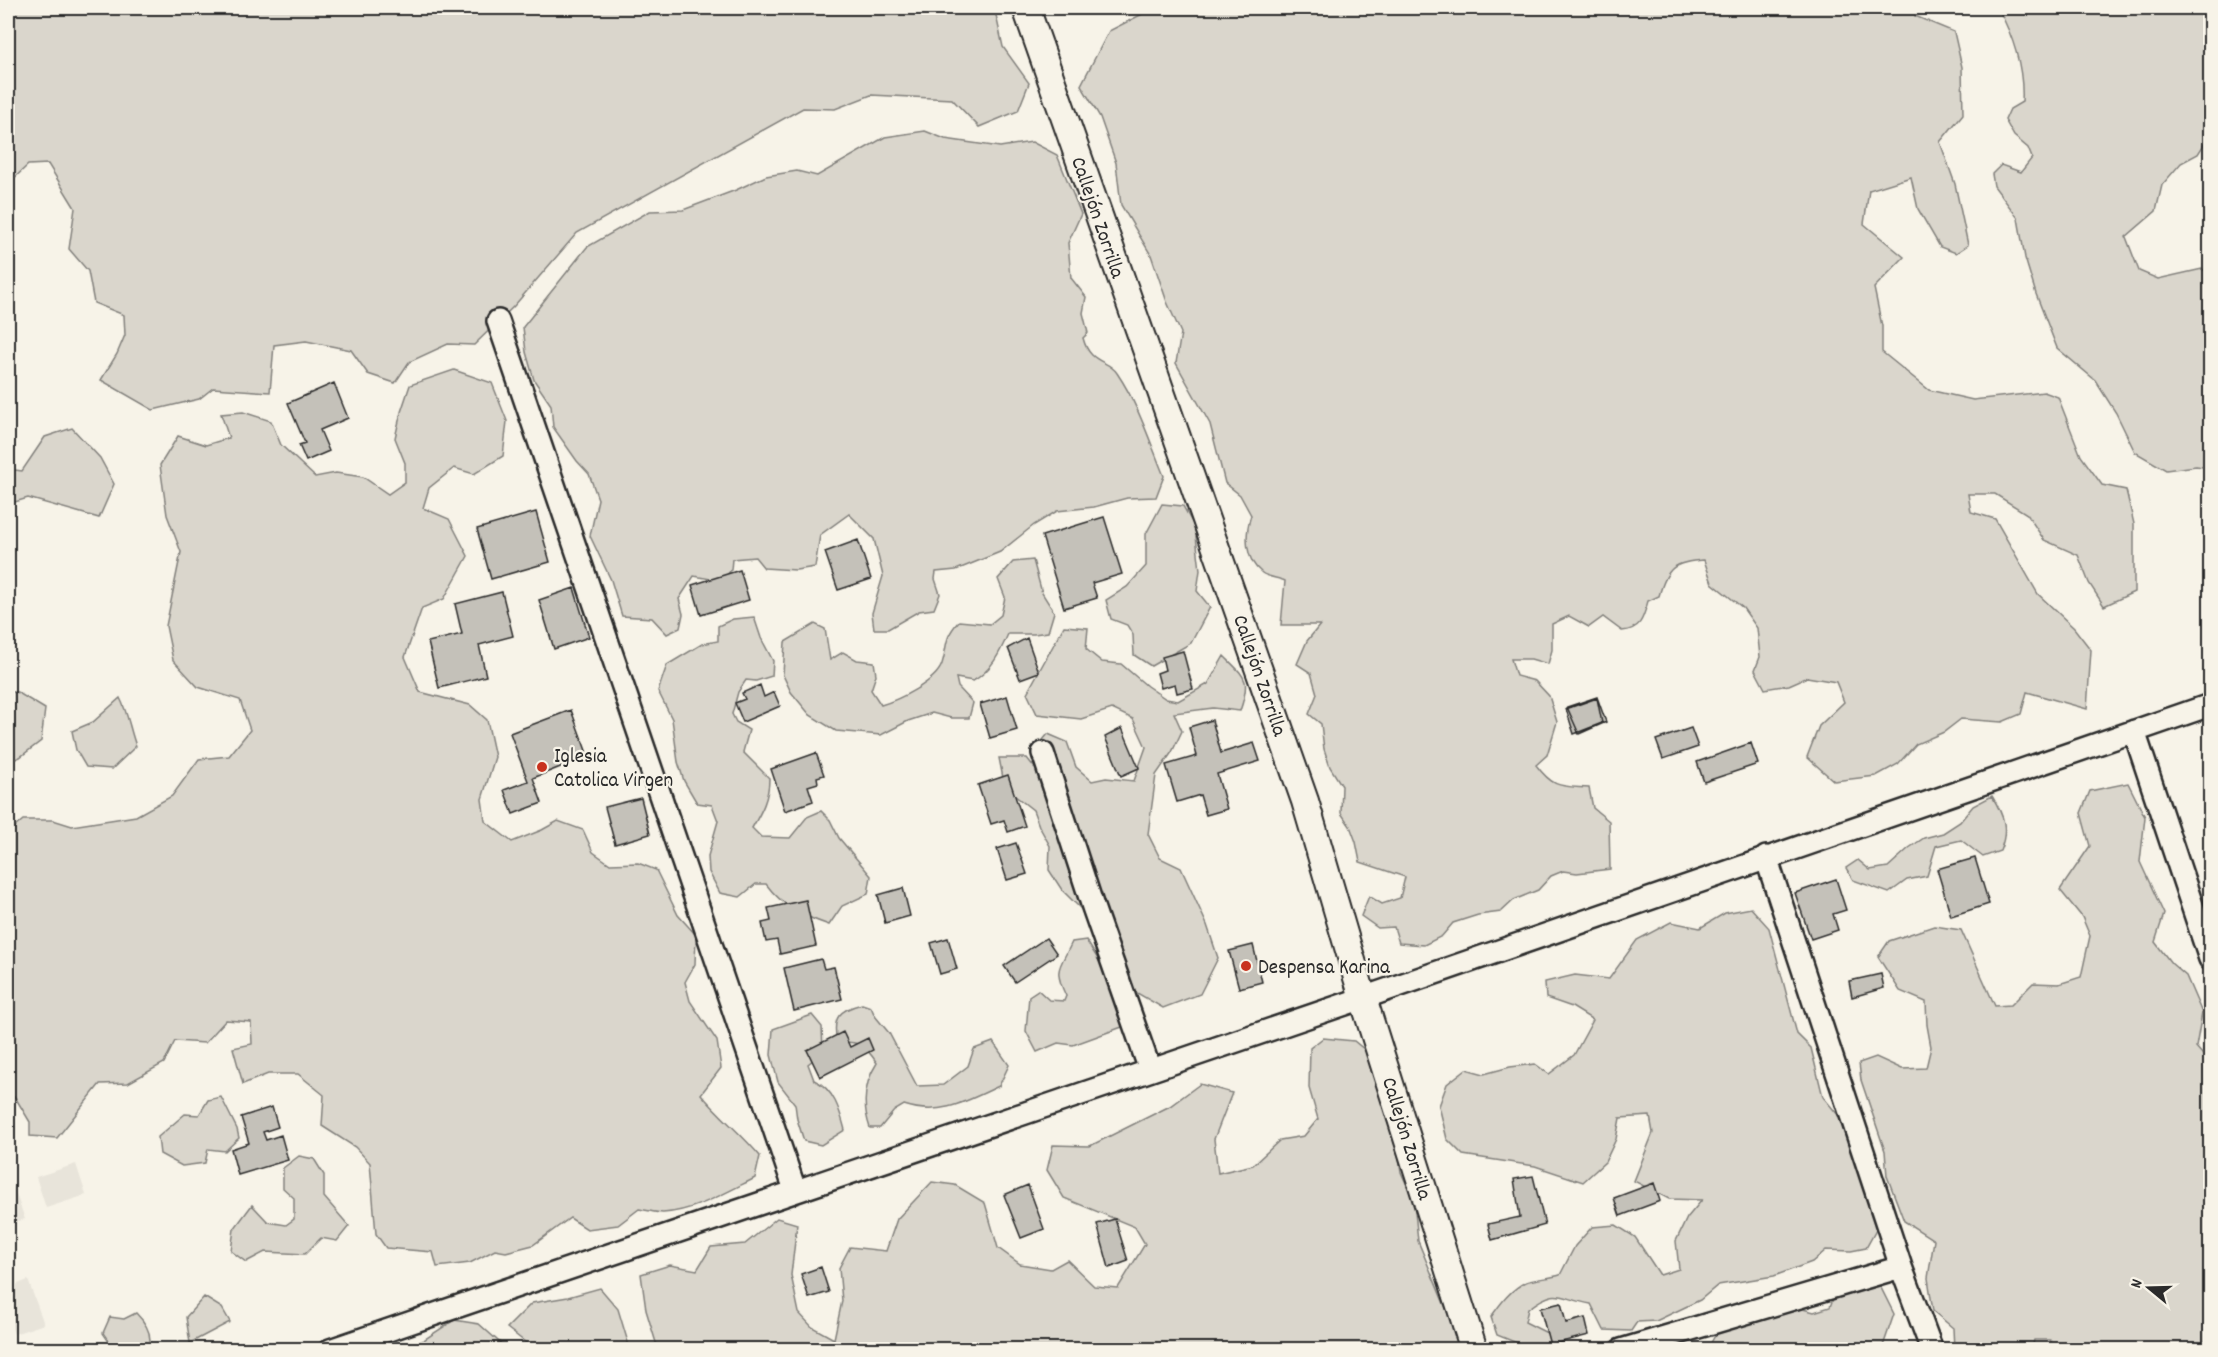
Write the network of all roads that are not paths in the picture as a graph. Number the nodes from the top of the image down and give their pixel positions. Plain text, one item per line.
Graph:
1 (1026, 8) edge
2 (498, 321) dead end
3 (2211, 705) edge
4 (2134, 731) junction
5 (1043, 753) dead end
6 (1766, 857) junction
7 (2211, 959) edge
8 (1363, 998) junction
9 (1150, 1070) junction
10 (795, 1190) junction
11 (1901, 1267) junction
12 (330, 1350) edge
13 (1474, 1350) edge
14 (1621, 1350) edge
15 (1932, 1350) edge

1 - 8 street, Callejón Zorrilla
2 - 10 street
3 - 4 street
4 - 6 street
4 - 7 street
5 - 9 street
6 - 8 street
6 - 11 street
8 - 9 street
8 - 13 street, Callejón Zorrilla
9 - 10 street
10 - 12 street
11 - 14 street
11 - 15 street

